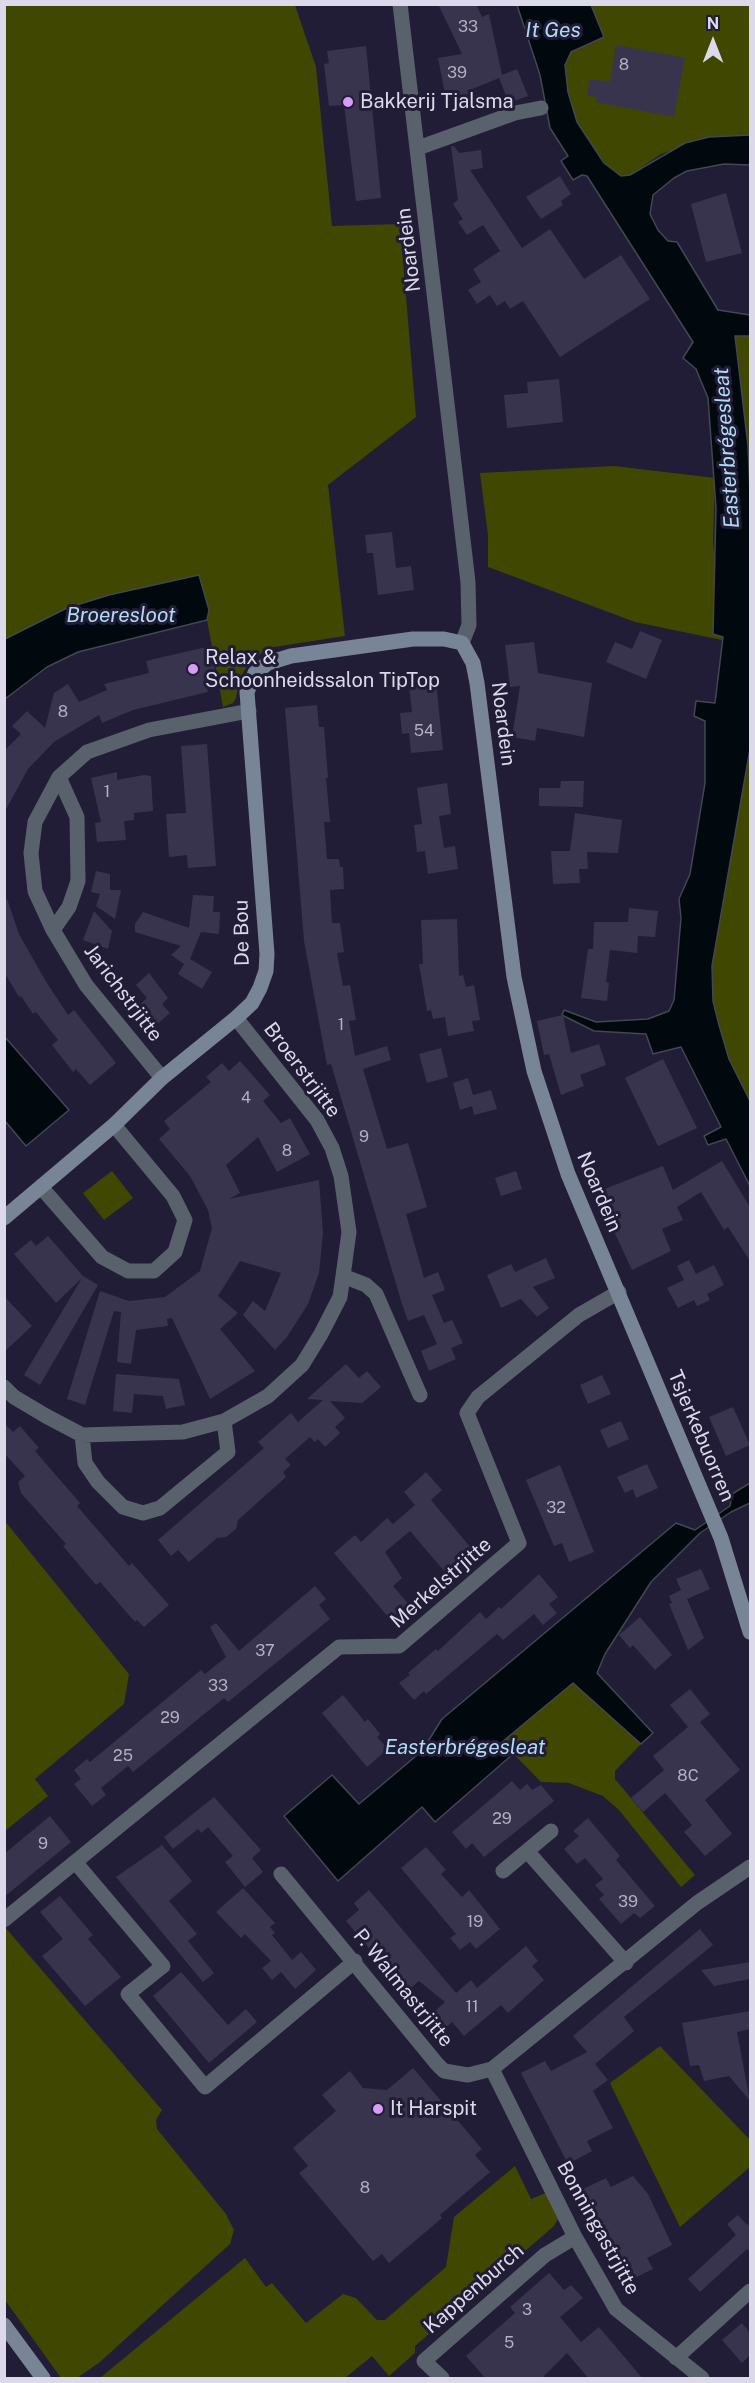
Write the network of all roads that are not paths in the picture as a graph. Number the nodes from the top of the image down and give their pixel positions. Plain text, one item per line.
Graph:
1 (400, 4) edge
2 (541, 108) dead end
3 (418, 148) junction
4 (462, 643) junction
5 (249, 711) junction
6 (59, 777) junction
7 (53, 930) junction
8 (236, 1018) junction
9 (162, 1078) junction
10 (114, 1125) junction
11 (41, 1187) junction
12 (4, 1218) edge
13 (344, 1276) junction
14 (619, 1292) junction
15 (4, 1387) edge
16 (420, 1395) dead end
17 (224, 1421) junction
18 (82, 1435) junction
19 (750, 1632) edge
20 (551, 1831) dead end
21 (526, 1851) junction
22 (76, 1863) junction
23 (750, 1868) edge
24 (503, 1871) dead end
25 (281, 1874) dead end
26 (4, 1920) edge
27 (355, 1961) junction
28 (626, 1963) junction
29 (492, 2069) junction
30 (575, 2237) junction
31 (750, 2291) edge
32 (4, 2325) edge
33 (676, 2358) junction
34 (43, 2379) edge
35 (442, 2379) edge
36 (702, 2379) edge

1 - 3 street, Noardein
2 - 3 street
3 - 4 street, Noardein
4 - 5 street
4 - 14 street, Noardein
5 - 6 street, Jarichstrjitte
5 - 8 street, De Bou
6 - 7 street
6 - 7 street, Jarichstrjitte
7 - 9 street, Jarichstrjitte
8 - 9 street, De Bou
8 - 13 street, Broerstrjitte
9 - 10 street, De Bou
10 - 11 street, De Bou
10 - 11 street
11 - 12 street, De Bou
13 - 16 street
13 - 17 street, Broerstrjitte
14 - 19 street, Tsjerkebuorren
14 - 22 street, Merkelstrjitte
15 - 18 street, Broerstrjitte
17 - 18 street, Broerstrjitte
17 - 18 street
20 - 21 street
21 - 24 street
21 - 28 street
22 - 26 street, Merkelstrjitte
22 - 27 street
23 - 28 street, P. Walmastrjitte
25 - 27 street, P. Walmastrjitte
27 - 29 street, P. Walmastrjitte
28 - 29 street, P. Walmastrjitte
29 - 30 street, Bonningastrjitte
30 - 33 street, Bonningastrjitte
30 - 35 street, Kappenburch
31 - 33 street
32 - 34 street
33 - 36 street, Bonningastrjitte

